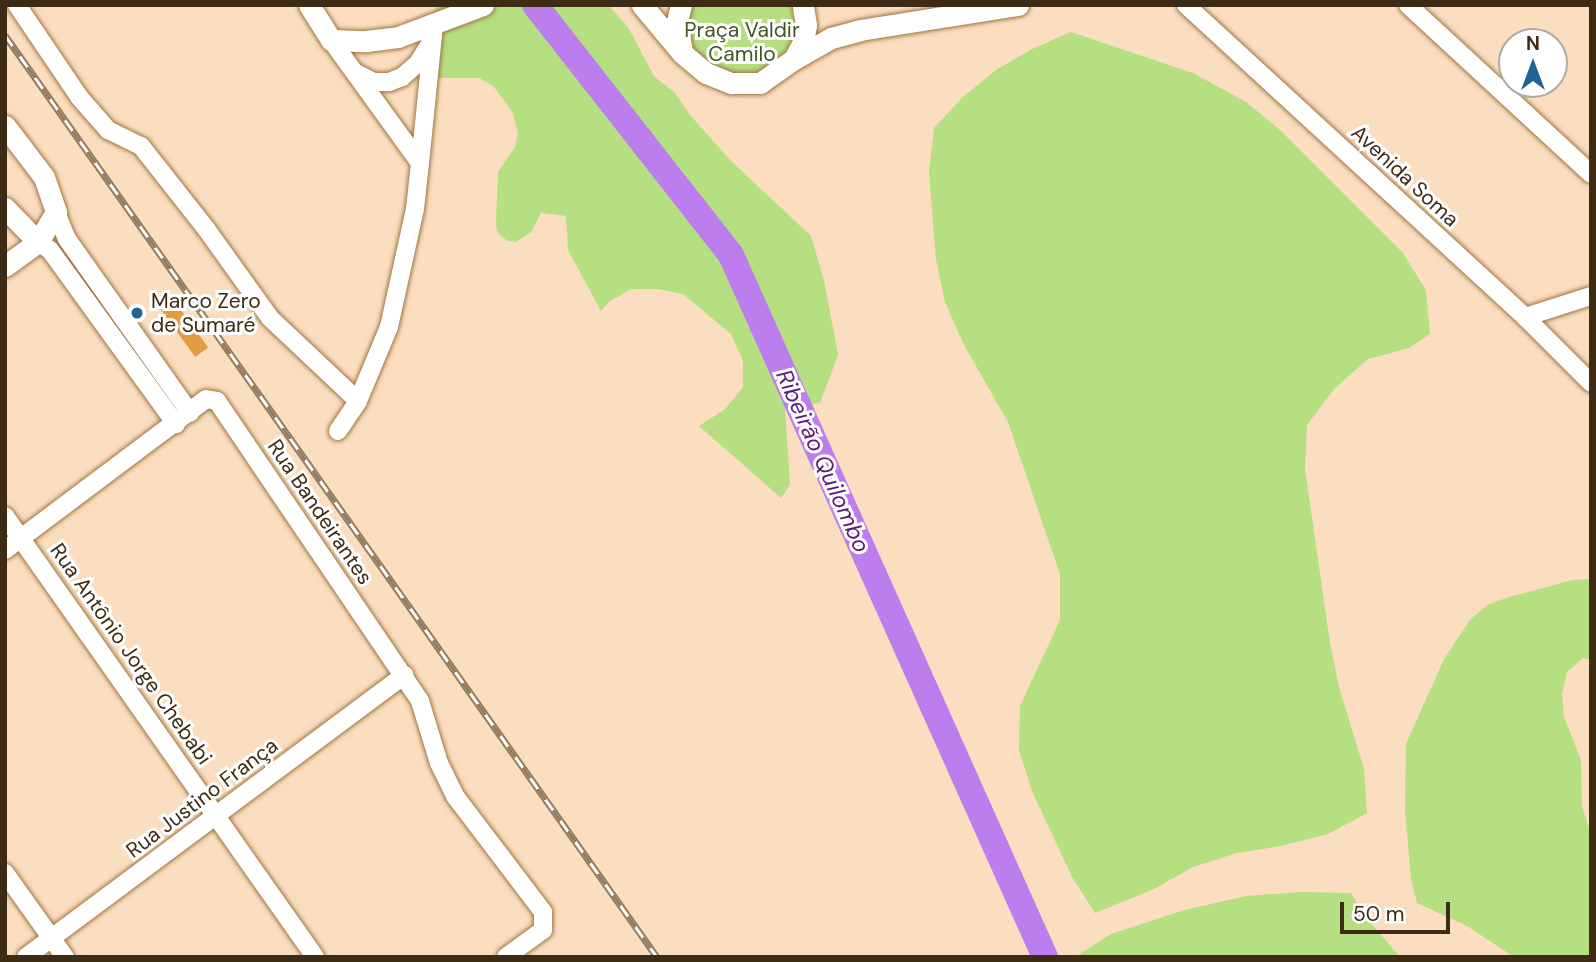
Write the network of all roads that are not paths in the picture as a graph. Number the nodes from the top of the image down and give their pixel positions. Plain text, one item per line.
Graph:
1 (16, 5) edge
2 (309, 5) edge
3 (483, 5) edge
4 (642, 5) edge
5 (681, 5) edge
6 (803, 5) edge
7 (1018, 5) edge
8 (1186, 5) edge
9 (1408, 5) edge
10 (433, 34) junction
11 (331, 40) junction
12 (682, 53) junction
13 (794, 58) junction
14 (358, 74) junction
15 (5, 126) edge
16 (420, 163) junction
17 (1591, 174) edge
18 (5, 208) edge
19 (56, 212) junction
20 (38, 242) junction
21 (5, 266) edge
22 (1591, 296) edge
23 (1525, 317) junction
24 (1591, 383) edge
25 (358, 401) junction
26 (183, 418) junction
27 (338, 431) dead end
28 (5, 516) edge
29 (22, 538) junction
30 (5, 550) edge
31 (404, 675) junction
32 (217, 816) junction
33 (5, 873) edge
34 (52, 938) junction
35 (26, 957) edge
36 (65, 957) edge
37 (315, 957) edge
38 (506, 957) edge

1 - 25 street
2 - 11 main road
3 - 10 main road
4 - 12 main road
5 - 12 main road
6 - 13 main road
7 - 13 main road
8 - 23 street, Avenida Soma
9 - 17 street
10 - 11 main road
10 - 14 street
10 - 16 street
11 - 14 street
12 - 13 main road
14 - 16 street
15 - 19 main road
16 - 25 street
18 - 20 main road
19 - 20 main road
19 - 26 street
20 - 21 main road
20 - 26 street
22 - 23 street
23 - 24 street, Avenida Soma
25 - 27 street
26 - 29 street
26 - 31 street, Rua Bandeirantes
28 - 29 street, Rua Antônio Jorge Chebabi
29 - 30 street
29 - 32 street, Rua Antônio Jorge Chebabi
31 - 32 street, Rua Justino França
31 - 38 street
32 - 34 street, Rua Justino França
32 - 37 street, Rua Antônio Jorge Chebabi
33 - 34 street
34 - 35 street, Rua Justino França
34 - 36 street

